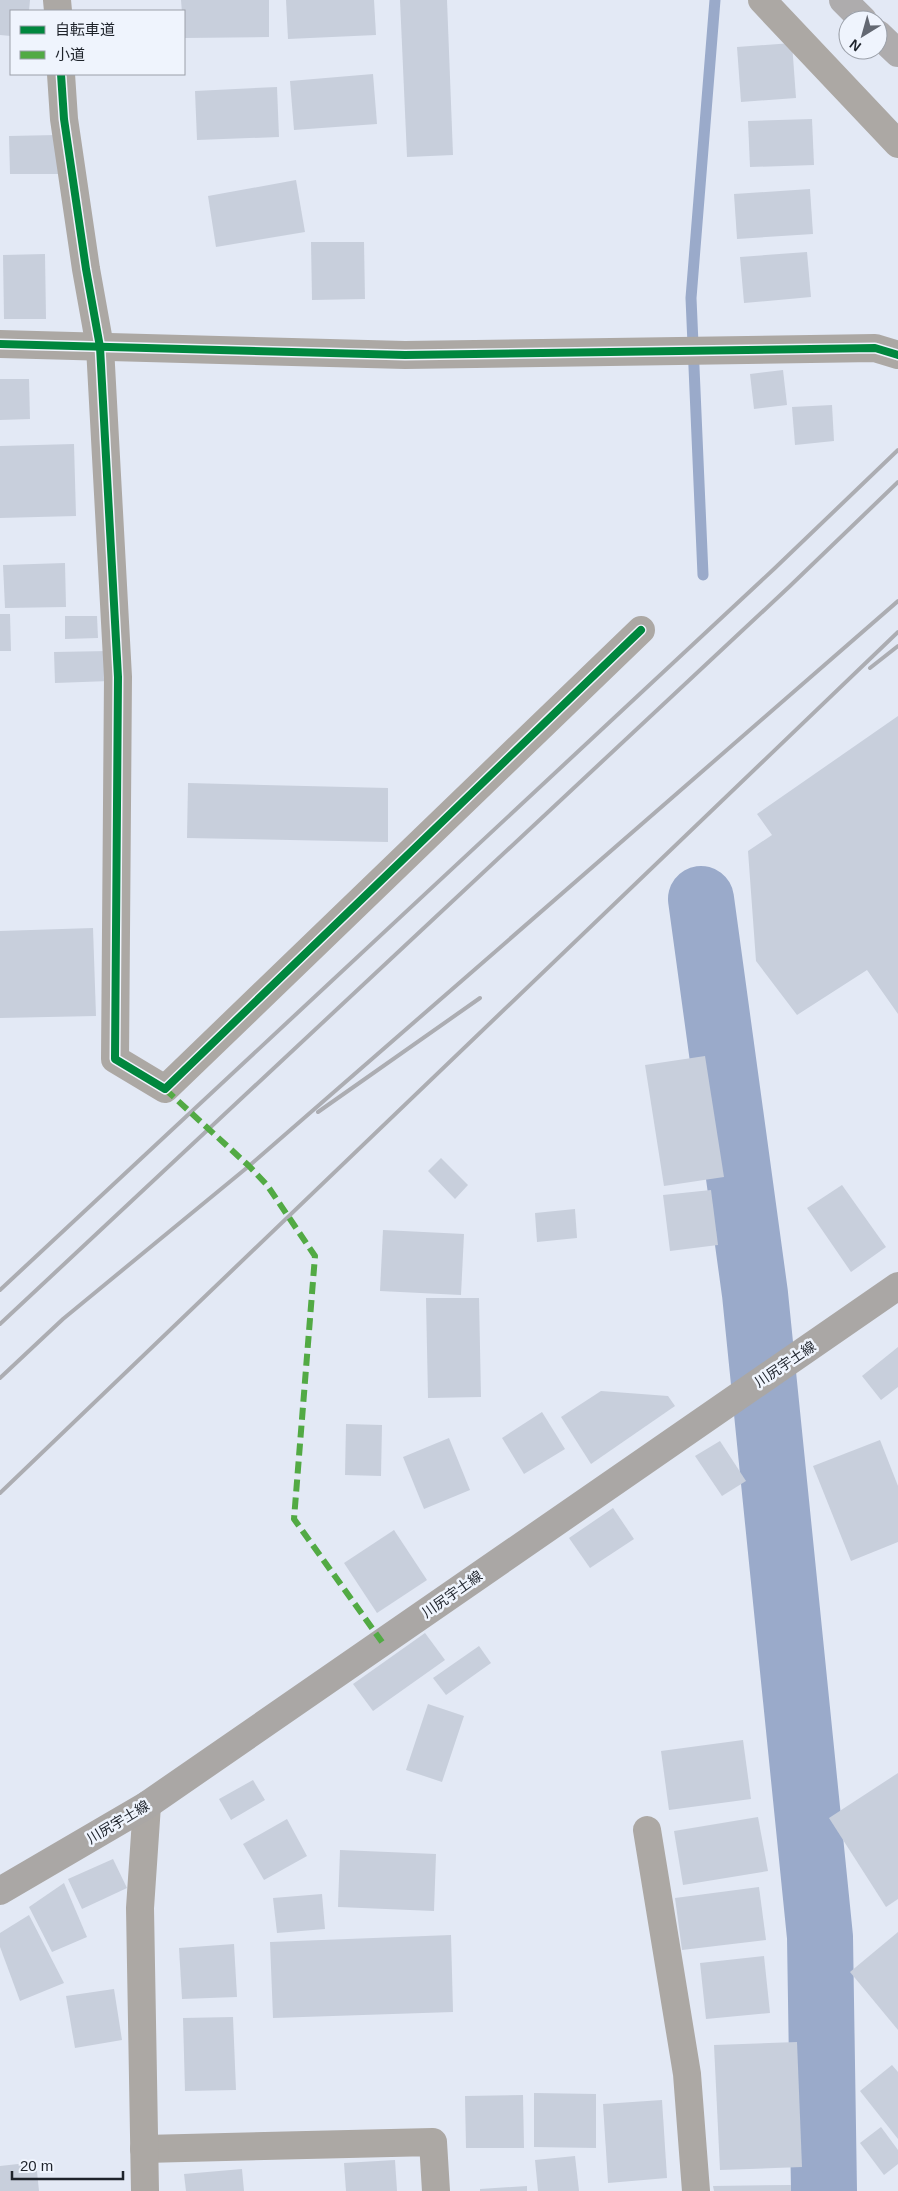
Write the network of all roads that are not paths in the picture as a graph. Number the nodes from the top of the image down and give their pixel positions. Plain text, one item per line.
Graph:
1 (762, 0) edge
2 (842, 0) edge
3 (852, 10) edge
4 (888, 44) edge
5 (898, 53) edge
6 (62, 75) edge
7 (898, 144) edge
8 (0, 344) edge
9 (100, 347) junction
10 (898, 355) edge
11 (642, 630) dead end
12 (898, 1286) edge
13 (147, 1805) junction
14 (647, 1830) dead end
15 (0, 1891) edge
16 (144, 2149) junction
17 (145, 2191) edge
18 (436, 2191) edge
19 (696, 2191) edge

1 - 7 street
2 - 3 highway
4 - 5 highway
6 - 9 street
8 - 9 street
9 - 10 street
9 - 11 street
12 - 13 main road, 川尻宇土線
13 - 15 main road, 川尻宇土線
13 - 16 street
14 - 19 street
16 - 17 street
16 - 18 street

